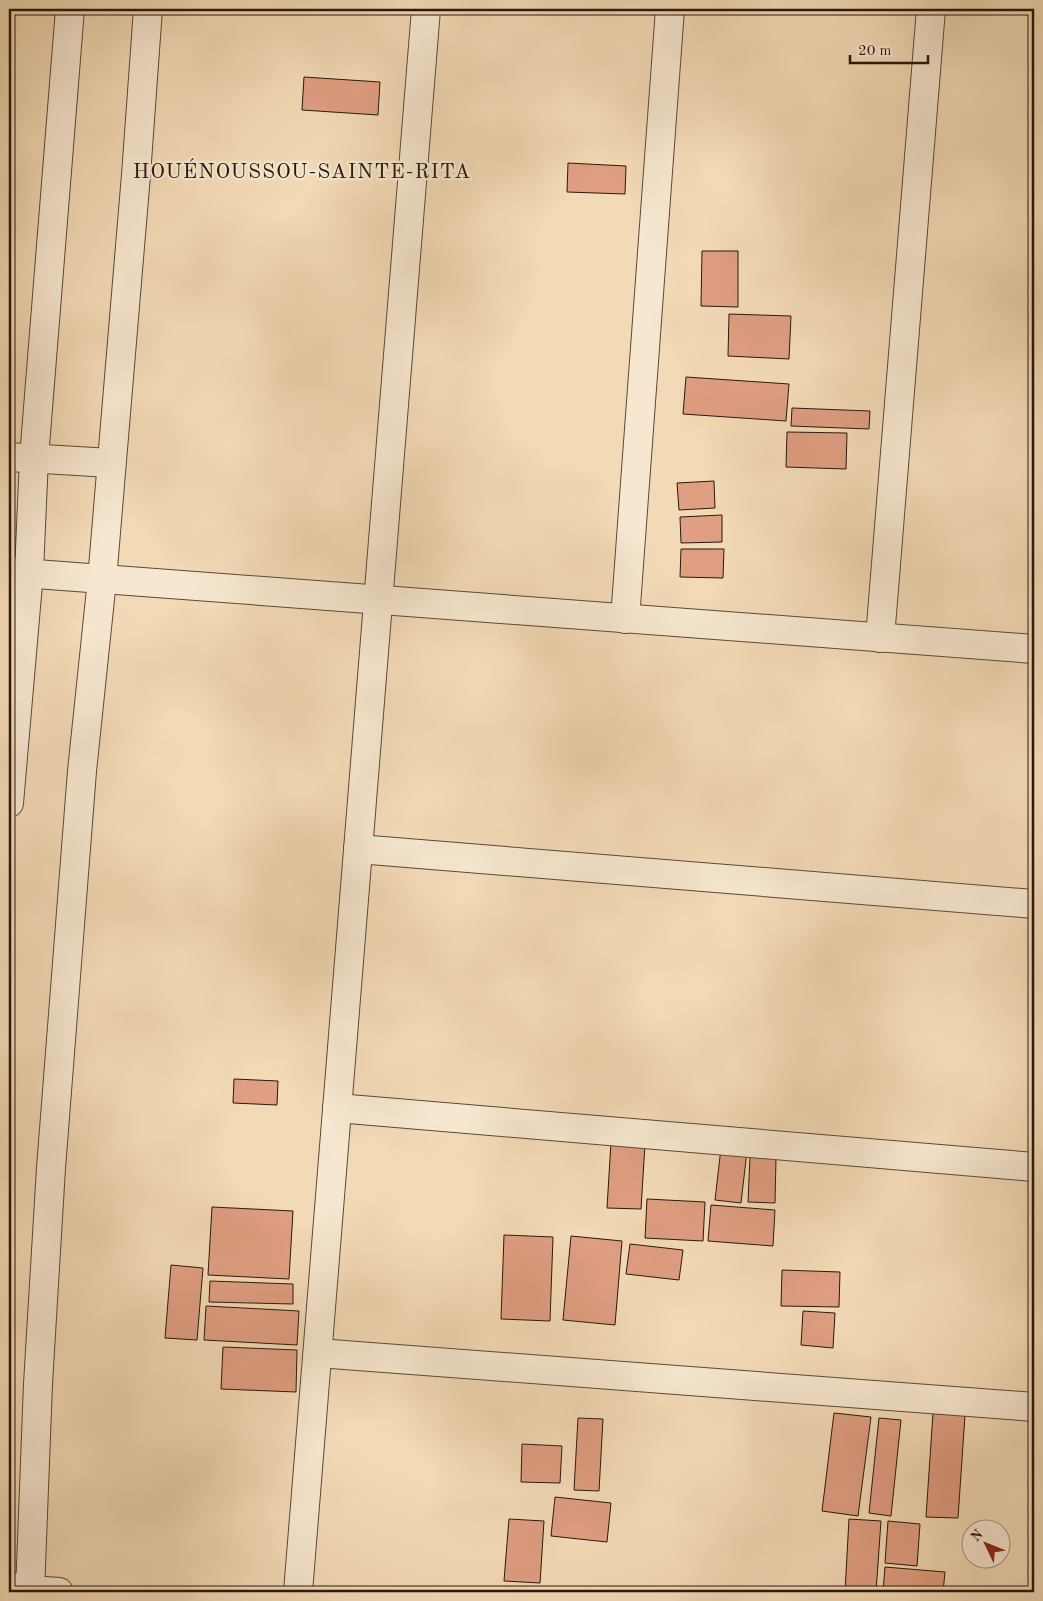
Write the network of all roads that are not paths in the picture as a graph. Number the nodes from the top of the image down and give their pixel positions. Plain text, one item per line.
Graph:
1 (70, 9) edge
2 (148, 9) edge
3 (426, 9) edge
4 (670, 9) edge
5 (931, 9) edge
6 (21, 458) edge
7 (111, 463) junction
8 (19, 572) edge
9 (102, 580) junction
10 (378, 601) junction
11 (625, 619) junction
12 (880, 638) junction
13 (1034, 649) edge
14 (9, 803) edge
15 (358, 849) junction
16 (1034, 904) edge
17 (337, 1108) junction
18 (1034, 1167) edge
19 (318, 1353) junction
20 (1034, 1407) edge
21 (23, 1589) edge
22 (59, 1592) edge
23 (298, 1592) edge

1 - 6 street
2 - 7 street
3 - 10 street
4 - 11 street
5 - 12 street
6 - 7 street
6 - 8 street
7 - 9 street
8 - 9 street
8 - 14 street
9 - 10 street
9 - 21 street
10 - 11 street
10 - 15 street
11 - 12 street
12 - 13 street
15 - 16 street
15 - 17 street
17 - 18 street
17 - 19 street
19 - 20 street
19 - 23 street
21 - 22 street

